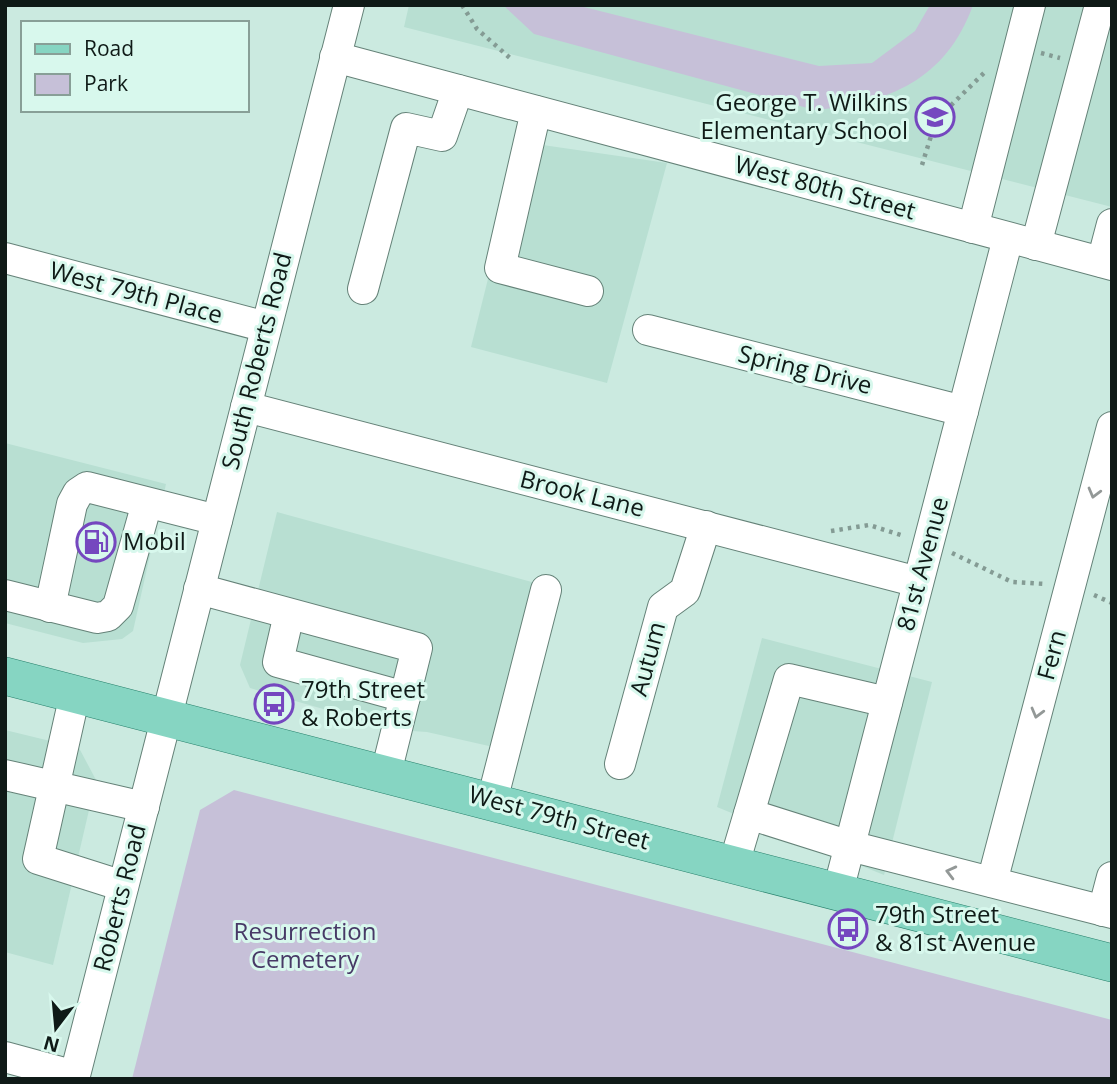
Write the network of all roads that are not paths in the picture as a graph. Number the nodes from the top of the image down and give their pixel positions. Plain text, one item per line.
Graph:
1 (349, 5) edge
2 (1030, 5) edge
3 (1100, 5) edge
4 (335, 57) junction
5 (458, 90) junction
6 (536, 111) junction
7 (1112, 225) edge
8 (973, 228) junction
9 (1022, 241) junction
10 (5, 258) edge
11 (1107, 264) edge
12 (363, 289) dead end
13 (589, 291) dead end
14 (266, 327) junction
15 (648, 330) dead end
16 (246, 407) junction
17 (963, 411) junction
18 (1112, 427) edge
19 (147, 503) junction
20 (217, 520) junction
21 (706, 526) junction
22 (918, 582) junction
23 (199, 589) junction
24 (546, 590) dead end
25 (5, 595) edge
26 (50, 607) junction
27 (289, 614) junction
28 (5, 677) edge
29 (75, 694) junction
30 (405, 696) junction
31 (887, 702) junction
32 (166, 717) junction
33 (620, 764) dead end
34 (386, 773) junction
35 (5, 775) edge
36 (54, 786) junction
37 (492, 801) junction
38 (144, 807) junction
39 (749, 814) junction
40 (850, 846) junction
41 (734, 864) junction
42 (1112, 877) edge
43 (992, 882) junction
44 (123, 886) junction
45 (838, 891) junction
46 (1107, 912) edge
47 (1112, 963) edge
48 (5, 1057) edge
49 (75, 1077) edge

1 - 4 street, South Roberts Road
2 - 8 street
3 - 9 street, 81st Avenue
4 - 5 street, West 80th Street
4 - 14 street, South Roberts Road
5 - 6 street, West 80th Street
5 - 12 street
6 - 8 street, West 80th Street
6 - 13 street
7 - 11 street
8 - 9 street, West 80th Street
9 - 11 street, West 80th Street
9 - 17 street, 81st Avenue
10 - 14 street, West 79th Place
14 - 16 street, South Roberts Road
15 - 17 street, Spring Drive
16 - 20 street, South Roberts Road
16 - 21 street, Brook Lane
17 - 22 street, 81st Avenue
18 -> 43 street, Fern
19 - 20 street
19 - 26 street
19 - 26 street
20 - 23 street, South Roberts Road
21 - 22 street, Brook Lane
21 - 33 street, Autum
22 - 31 street, 81st Avenue
23 - 27 street
23 - 32 street, South Roberts Road
24 - 37 street
25 - 26 street
27 - 30 street
27 - 30 street
28 - 29 main road, West 79th Street
29 - 32 main road, West 79th Street
29 - 36 street
30 - 34 street
31 - 39 street
31 - 40 street, 81st Avenue
32 - 34 main road, West 79th Street
32 - 38 street, Roberts Road
34 - 37 main road, West 79th Street
35 - 36 street
36 - 38 street
36 - 44 street
37 - 41 main road, West 79th Street
38 - 44 street, Roberts Road
39 - 40 street
39 - 41 street
43 -> 40 street
40 - 45 street, 81st Avenue
41 - 45 main road, West 79th Street
42 - 46 street
43 - 46 street
44 - 49 street, Roberts Road
45 - 47 main road, West 79th Street
48 - 49 street

